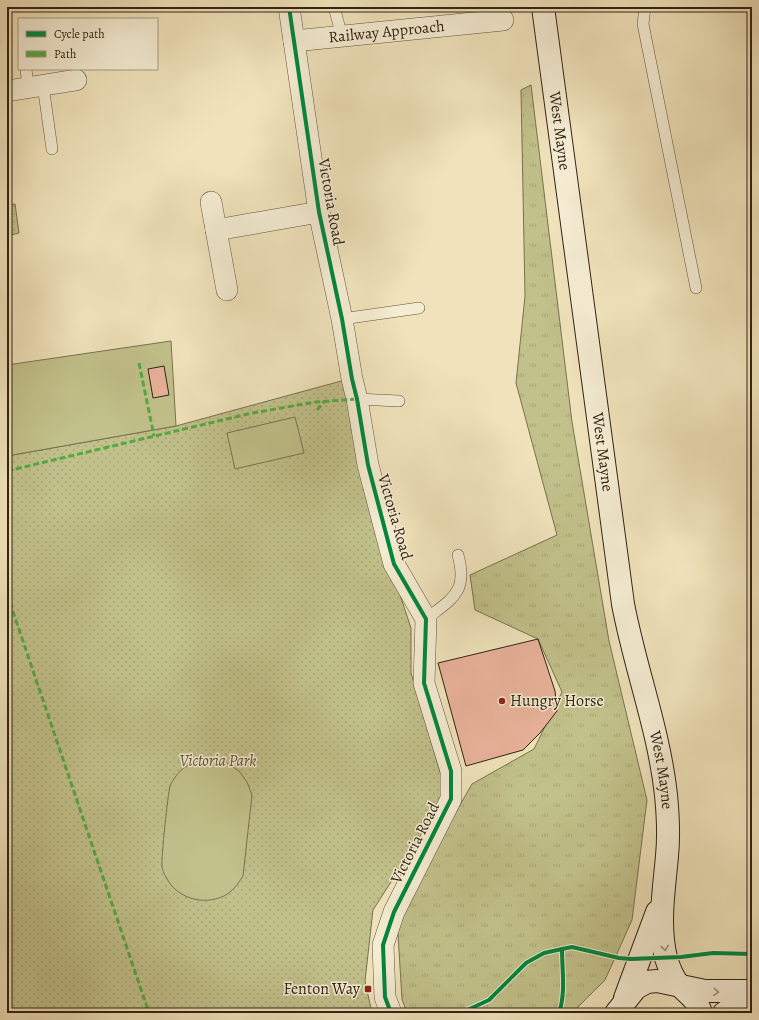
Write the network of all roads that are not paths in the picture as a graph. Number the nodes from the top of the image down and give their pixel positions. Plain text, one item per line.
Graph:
1 (289, 7) edge
2 (334, 7) edge
3 (543, 7) edge
4 (645, 7) edge
5 (502, 20) dead end
6 (342, 36) junction
7 (294, 41) junction
8 (32, 80) edge
9 (76, 80) dead end
10 (7, 91) edge
11 (52, 149) dead end
12 (211, 202) dead end
13 (319, 212) junction
14 (216, 230) junction
15 (696, 288) dead end
16 (227, 290) dead end
17 (419, 308) dead end
18 (342, 319) junction
19 (357, 399) junction
20 (399, 401) dead end
21 (458, 555) dead end
22 (426, 619) junction
23 (662, 895) junction
24 (680, 986) junction
25 (752, 991) edge
26 (752, 994) edge
27 (619, 1010) edge
28 (391, 1013) edge
29 (701, 1013) edge
30 (724, 1013) edge

1 - 7 street, Victoria Road
2 - 6 lane
3 - 23 main road, West Mayne
4 - 15 lane
5 - 6 street, Railway Approach
6 - 7 street, Railway Approach
7 - 13 street, Victoria Road
8 - 9 street
8 - 10 street
8 - 11 lane
12 - 14 street
13 - 14 street
13 - 18 street, Victoria Road
14 - 16 street
17 - 18 lane
18 - 19 street, Victoria Road
19 - 20 lane
19 - 22 street, Victoria Road
21 - 22 lane
22 - 28 street, Victoria Road
23 -> 24 main road, West Mayne
23 - 27 main road, West Mayne
24 -> 25 main road
24 - 27 main road, West Mayne
24 - 29 main road, West Mayne
26 - 30 main road

